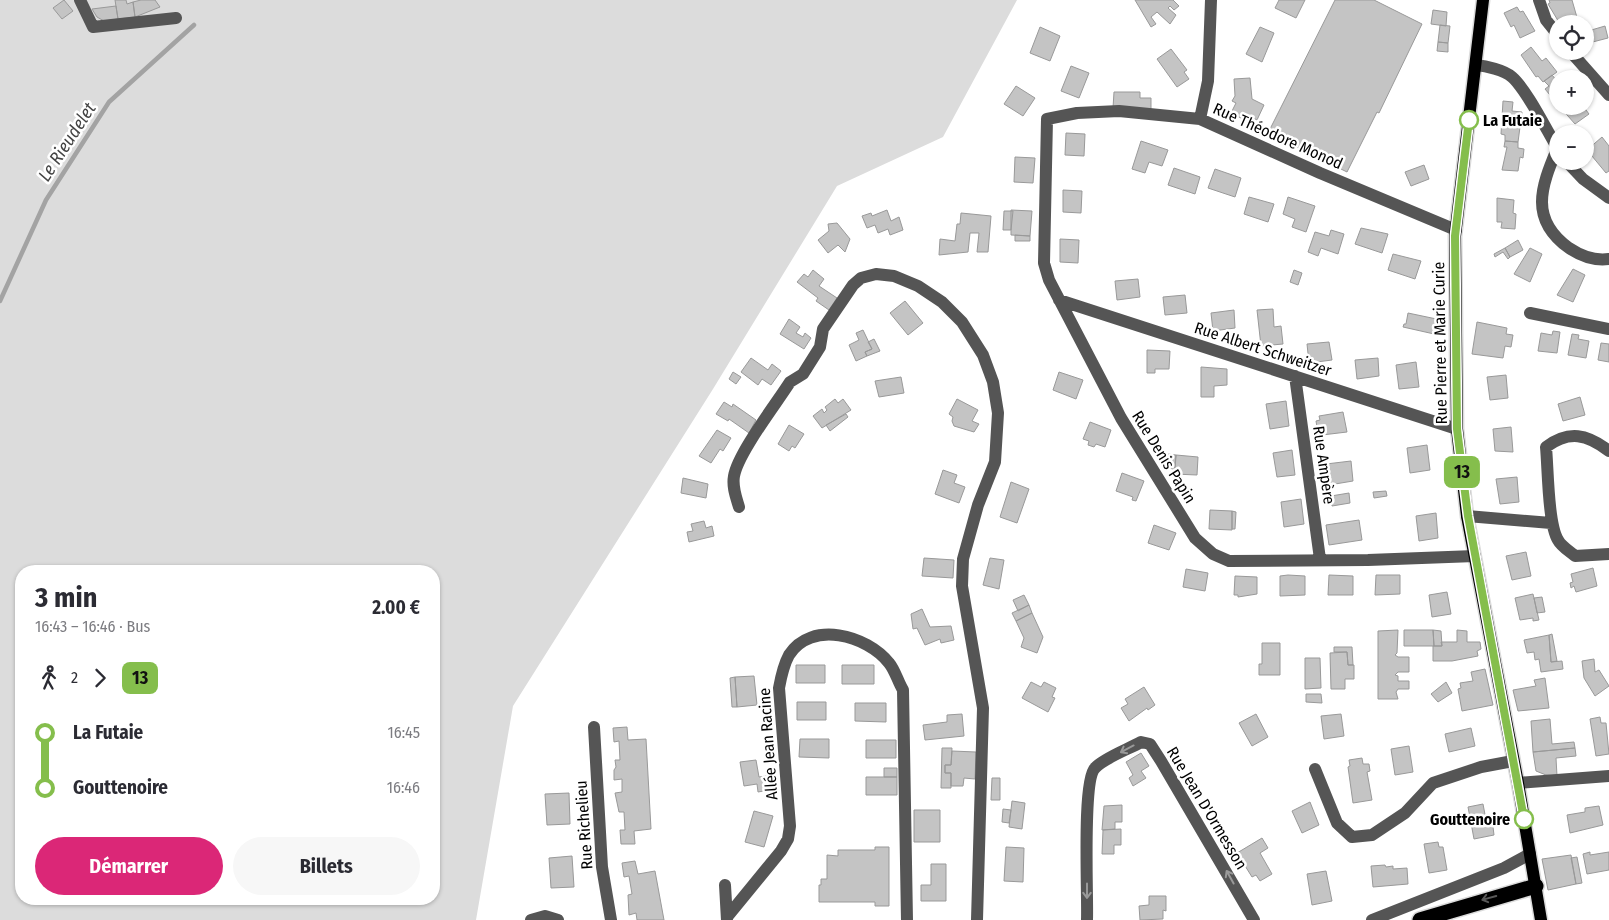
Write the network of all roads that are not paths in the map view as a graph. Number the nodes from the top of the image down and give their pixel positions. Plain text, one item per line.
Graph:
1 (80, 0) edge
2 (1211, 0) edge
3 (1483, 0) edge
4 (1539, 0) edge
5 (176, 18) dead end
6 (1549, 24) edge
7 (1578, 60) edge
8 (1476, 65) junction
9 (1609, 95) edge
10 (1047, 119) joint
11 (1200, 119) junction
12 (1549, 135) edge
13 (1549, 169) edge
14 (1574, 170) edge
15 (1609, 198) edge
16 (1456, 230) junction
17 (1609, 259) edge
18 (1059, 300) junction
19 (1530, 313) dead end
20 (1609, 328) edge
21 (1295, 376) junction
22 (1457, 429) junction
23 (1609, 451) edge
24 (739, 507) dead end
25 (1468, 516) junction
26 (1551, 523) junction
27 (1609, 554) edge
28 (1475, 556) junction
29 (1320, 559) junction
30 (594, 727) dead end
31 (1513, 761) junction
32 (1315, 769) dead end
33 (1609, 776) edge
34 (1518, 783) junction
35 (1530, 854) junction
36 (725, 886) dead end
37 (1536, 886) junction
38 (727, 918) edge
39 (531, 920) edge
40 (558, 920) edge
41 (611, 920) edge
42 (907, 920) edge
43 (977, 920) edge
44 (1087, 920) edge
45 (1254, 920) edge
46 (1372, 920) edge
47 (1420, 920) edge
48 (1541, 920) edge

1 - 5 street
2 - 11 street
3 - 8 main road, Rue Pierre et Marie Curie
4 - 6 street
7 - 9 street
8 - 12 street
8 - 16 main road, Rue Pierre et Marie Curie
10 - 11 street, Rue Théodore Monod
10 - 18 street, Rue Denis Papin
11 - 16 street, Rue Théodore Monod
13 - 17 street
14 - 15 street
16 - 22 main road, Rue Pierre et Marie Curie
18 - 21 street, Rue Albert Schweitzer
18 - 29 street, Rue Denis Papin
19 - 20 street
21 - 22 street, Rue Albert Schweitzer
21 - 29 street, Rue Ampère
22 - 25 main road, Rue Pierre et Marie Curie
23 - 26 street
24 - 43 street
25 - 26 street
25 - 28 main road, Rue Pierre et Marie Curie
26 - 27 street
28 - 29 street, Rue Denis Papin
28 - 31 main road, Rue Pierre et Marie Curie
30 - 41 street, Rue Richelieu
31 - 32 street
31 - 34 main road, Rue Pierre et Marie Curie
33 - 34 street
34 - 35 main road, Rue Pierre et Marie Curie
35 - 37 main road, Rue Pierre et Marie Curie
35 - 46 street
36 - 38 street
37 -> 47 highway
37 - 48 main road, Rue Pierre et Marie Curie
38 - 42 street, Allée Jean Racine
39 - 40 street
45 -> 44 street, Rue Jean D'Ormesson

